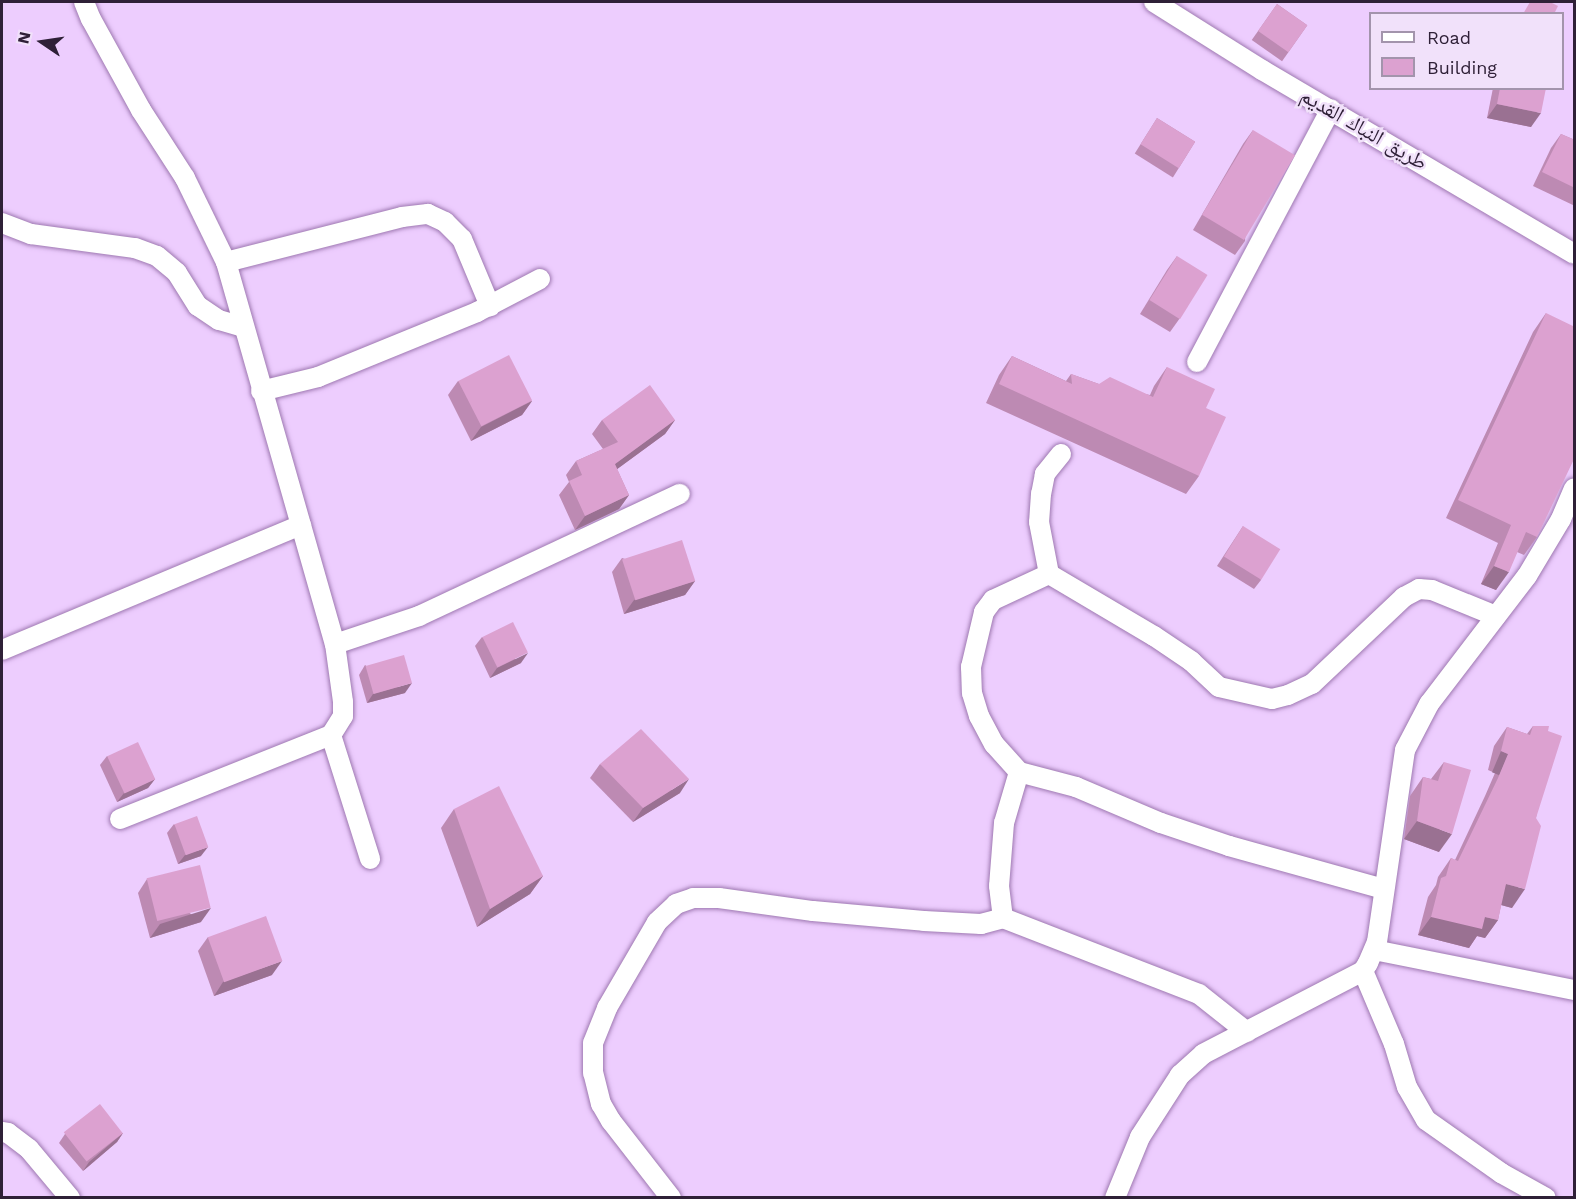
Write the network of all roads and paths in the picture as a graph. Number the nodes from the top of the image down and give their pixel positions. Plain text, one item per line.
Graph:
1 (84, 2) edge
2 (1154, 2) edge
3 (1331, 110) junction
4 (2, 223) edge
5 (1575, 254) edge
6 (226, 262) junction
7 (540, 279) dead end
8 (490, 306) junction
9 (244, 327) junction
10 (1197, 362) dead end
11 (261, 391) junction
12 (1061, 454) dead end
13 (1575, 489) edge
14 (680, 494) dead end
15 (301, 525) junction
16 (1048, 574) junction
17 (1496, 616) junction
18 (335, 644) junction
19 (2, 650) edge
20 (332, 735) junction
21 (1018, 772) junction
22 (120, 819) dead end
23 (370, 859) dead end
24 (1384, 889) junction
25 (1004, 918) junction
26 (1374, 950) junction
27 (1363, 970) junction
28 (1575, 990) edge
29 (1247, 1032) junction
30 (2, 1132) edge
31 (70, 1197) edge
32 (671, 1197) edge
33 (1115, 1197) edge
34 (1546, 1197) edge

1 - 6 street
2 - 3 street, طريق النباك القديم
3 - 5 street, طريق النباك القديم
3 - 10 street
4 - 9 street
6 - 8 street
6 - 9 street
7 - 8 street
8 - 11 street
9 - 11 street
11 - 15 street
12 - 16 street
13 - 17 street
14 - 18 street
15 - 18 street
15 - 19 street
16 - 17 street
16 - 21 street
17 - 24 street
18 - 20 street
20 - 22 street
20 - 23 street
21 - 24 street
21 - 25 street
24 - 26 street
25 - 29 street
25 - 32 street
26 - 27 street
26 - 28 street
27 - 29 street
27 - 34 street
29 - 33 street
30 - 31 street

